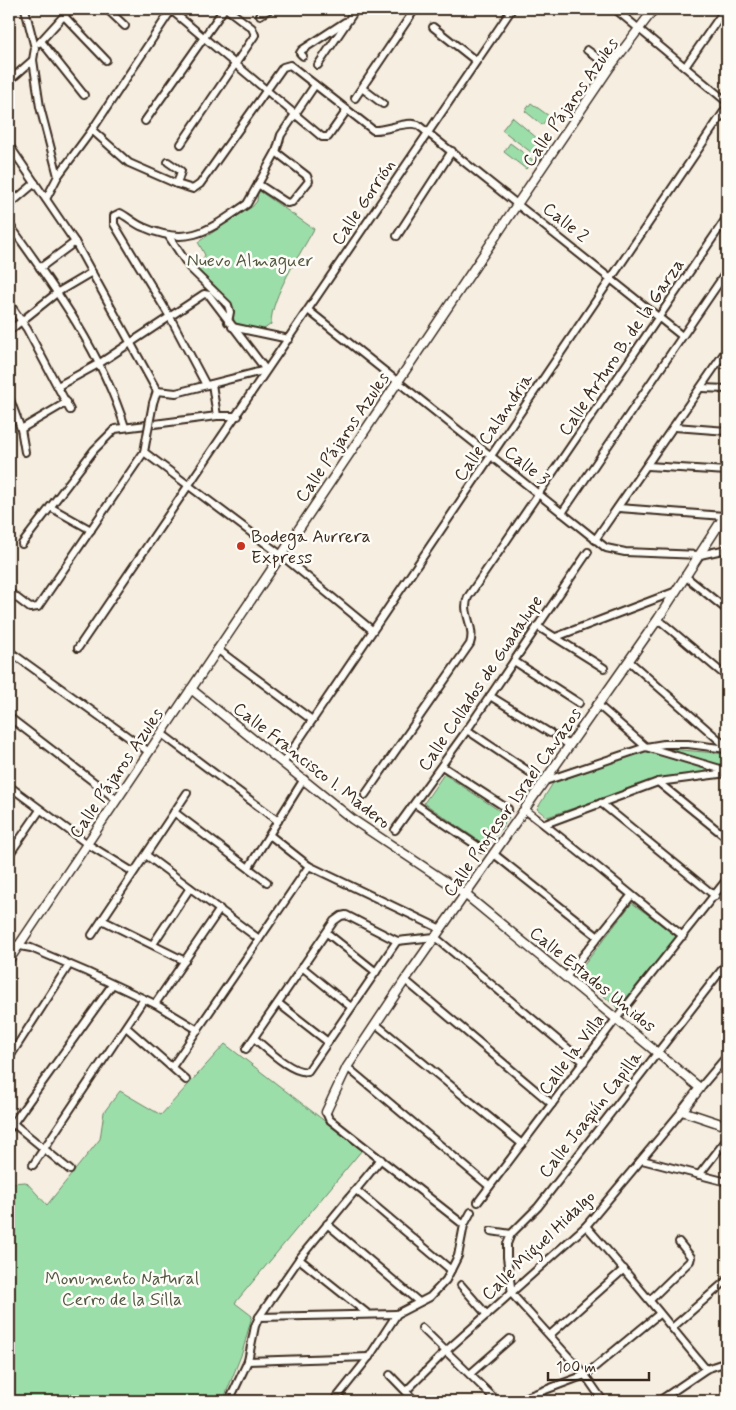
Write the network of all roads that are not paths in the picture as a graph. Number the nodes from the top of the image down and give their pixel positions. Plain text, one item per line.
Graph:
1 (25, 9) edge
2 (70, 9) edge
3 (107, 9) edge
4 (172, 9) edge
5 (226, 9) edge
6 (270, 9) edge
7 (356, 9) edge
8 (415, 9) edge
9 (512, 9) edge
10 (615, 9) edge
11 (654, 9) edge
12 (725, 9) edge
13 (260, 15) dead end
14 (64, 16) junction
15 (348, 20) junction
16 (125, 26) dead end
17 (433, 27) dead end
18 (639, 29) junction
19 (204, 38) junction
20 (41, 41) junction
21 (35, 48) junction
22 (588, 50) dead end
23 (301, 54) dead end
24 (33, 60) junction
25 (106, 60) dead end
26 (476, 61) junction
27 (236, 64) junction
28 (318, 65) dead end
29 (610, 67) junction
30 (686, 67) junction
31 (9, 81) edge
32 (315, 85) junction
33 (362, 88) junction
34 (266, 90) junction
35 (84, 95) dead end
36 (355, 98) dead end
37 (727, 102) edge
38 (383, 104) dead end
39 (727, 107) edge
40 (347, 110) junction
41 (294, 114) junction
42 (145, 121) dead end
43 (92, 130) junction
44 (429, 132) junction
45 (181, 144) dead end
46 (9, 145) edge
47 (452, 151) junction
48 (276, 152) junction
49 (54, 161) junction
50 (168, 162) dead end
51 (66, 165) junction
52 (58, 176) junction
53 (35, 183) junction
54 (177, 184) junction
55 (258, 184) junction
56 (46, 200) junction
57 (518, 203) junction
58 (9, 205) edge
59 (727, 217) edge
60 (9, 224) edge
61 (168, 235) junction
62 (397, 236) dead end
63 (75, 242) junction
64 (40, 268) junction
65 (727, 271) edge
66 (92, 272) junction
67 (611, 278) junction
68 (58, 292) junction
69 (9, 303) edge
70 (308, 310) junction
71 (170, 317) junction
72 (659, 317) junction
73 (21, 320) junction
74 (230, 324) junction
75 (9, 331) edge
76 (682, 336) junction
77 (289, 339) junction
78 (131, 341) junction
79 (726, 352) edge
80 (100, 363) junction
81 (266, 370) junction
82 (398, 381) junction
83 (209, 385) junction
84 (58, 386) junction
85 (702, 388) junction
86 (727, 389) edge
87 (157, 392) junction
88 (9, 397) edge
89 (67, 402) junction
90 (70, 410) dead end
91 (217, 416) junction
92 (238, 416) junction
93 (125, 427) junction
94 (675, 427) junction
95 (21, 429) junction
96 (727, 431) edge
97 (25, 452) dead end
98 (144, 452) junction
99 (492, 456) junction
100 (648, 466) junction
101 (727, 471) edge
102 (189, 486) junction
103 (538, 494) junction
104 (50, 508) junction
105 (619, 508) junction
106 (562, 513) junction
107 (726, 514) edge
108 (91, 530) junction
109 (595, 540) junction
110 (22, 544) dead end
111 (727, 549) edge
112 (588, 552) dead end
113 (281, 555) junction
114 (700, 555) junction
115 (685, 576) junction
116 (9, 592) edge
117 (674, 592) junction
118 (727, 610) edge
119 (658, 619) junction
120 (537, 626) junction
121 (372, 630) junction
122 (556, 637) junction
123 (78, 648) dead end
124 (217, 649) junction
125 (9, 651) edge
126 (514, 661) junction
127 (629, 661) junction
128 (604, 668) dead end
129 (727, 677) edge
130 (191, 689) junction
131 (490, 696) junction
132 (579, 703) dead end
133 (597, 704) junction
134 (9, 717) edge
135 (312, 720) junction
136 (467, 730) junction
137 (162, 734) junction
138 (569, 745) junction
139 (646, 747) junction
140 (727, 748) edge
141 (149, 752) junction
142 (284, 762) junction
143 (442, 766) junction
144 (727, 772) edge
145 (531, 773) dead end
146 (304, 780) junction
147 (545, 781) junction
148 (658, 782) junction
149 (9, 786) edge
150 (187, 793) dead end
151 (365, 794) dead end
152 (116, 799) junction
153 (601, 803) junction
154 (415, 804) junction
155 (508, 809) dead end
156 (40, 810) junction
157 (525, 810) junction
158 (174, 812) junction
159 (278, 821) junction
160 (545, 824) junction
161 (395, 830) dead end
162 (270, 836) junction
163 (727, 838) edge
164 (86, 843) junction
165 (482, 849) dead end
166 (10, 851) edge
167 (494, 854) junction
168 (146, 855) junction
169 (309, 866) junction
170 (249, 867) junction
171 (133, 872) junction
172 (727, 879) edge
173 (267, 882) dead end
174 (190, 888) junction
175 (466, 895) junction
176 (631, 896) junction
177 (715, 896) junction
178 (220, 909) junction
179 (102, 920) junction
180 (441, 928) junction
181 (327, 933) junction
182 (92, 935) dead end
183 (597, 936) junction
184 (683, 936) junction
185 (436, 937) junction
186 (259, 939) junction
187 (397, 941) junction
188 (9, 944) edge
189 (153, 944) junction
190 (18, 945) junction
191 (9, 960) edge
192 (185, 961) junction
193 (727, 963) edge
194 (68, 965) junction
195 (302, 967) junction
196 (376, 972) junction
197 (566, 977) junction
198 (405, 980) junction
199 (112, 985) junction
200 (144, 999) junction
201 (278, 1003) junction
202 (155, 1004) junction
203 (351, 1007) junction
204 (616, 1019) junction
205 (377, 1025) junction
206 (126, 1027) junction
207 (198, 1030) junction
208 (254, 1038) junction
209 (328, 1042) junction
210 (246, 1049) dead end
211 (658, 1052) junction
212 (727, 1056) edge
213 (9, 1058) edge
214 (584, 1062) junction
215 (172, 1067) junction
216 (347, 1068) junction
217 (186, 1080) dead end
218 (700, 1088) junction
219 (552, 1104) junction
220 (682, 1111) junction
221 (326, 1112) joint
222 (10, 1124) edge
223 (727, 1126) edge
224 (727, 1140) edge
225 (522, 1144) junction
226 (45, 1150) junction
227 (380, 1159) junction
228 (642, 1160) junction
229 (33, 1165) dead end
230 (70, 1170) dead end
231 (699, 1175) junction
232 (727, 1182) edge
233 (489, 1186) junction
234 (356, 1190) junction
235 (478, 1202) dead end
236 (471, 1212) dead end
237 (328, 1224) junction
238 (464, 1225) junction
239 (586, 1226) junction
240 (491, 1231) dead end
241 (511, 1234) junction
242 (679, 1242) dead end
243 (299, 1259) junction
244 (624, 1269) junction
245 (451, 1270) junction
246 (727, 1280) edge
247 (461, 1285) dead end
248 (512, 1294) junction
249 (650, 1300) junction
250 (420, 1302) junction
251 (368, 1314) junction
252 (397, 1314) junction
253 (659, 1314) junction
254 (487, 1315) junction
255 (259, 1317) junction
256 (422, 1328) dead end
257 (672, 1328) junction
258 (551, 1334) junction
259 (510, 1339) dead end
260 (446, 1351) junction
261 (369, 1357) junction
262 (248, 1361) junction
263 (727, 1362) edge
264 (706, 1369) junction
265 (470, 1374) junction
266 (390, 1375) dead end
267 (585, 1375) junction
268 (406, 1391) junction
269 (229, 1400) edge
270 (295, 1401) edge
271 (334, 1401) edge
272 (415, 1401) edge
273 (497, 1401) edge
274 (516, 1401) edge
275 (603, 1401) edge
276 (659, 1401) edge

1 - 21 street
2 - 14 street
3 - 16 street
4 - 19 street
4 - 43 street
5 - 19 street
5 - 27 street
6 - 13 street
7 - 15 street
8 - 33 street
9 - 26 street, Calle Gorrión
10 - 18 street
11 - 18 street, Calle Pájaros Azules
12 - 30 street
14 - 20 street
14 - 25 street
15 - 23 street
15 - 28 street
17 - 26 street
18 - 29 street, Calle Pájaros Azules
18 - 30 street
19 - 27 street
19 - 42 street
20 - 21 street
20 - 35 street
21 - 24 street
22 - 29 street
24 - 31 street
24 - 49 street
26 - 44 street, Calle Gorrión
27 - 34 street
27 - 45 street
29 - 57 street, Calle Pájaros Azules
30 - 37 street
32 - 34 street
32 - 40 street
32 - 41 street
33 - 36 street
33 - 38 street
34 - 41 street
34 - 54 street
39 - 67 street, Calle Calandria
40 - 41 street
40 - 44 street
41 - 48 street
43 - 51 street
43 - 54 street
44 - 47 street, Calle 2
44 - 70 street, Calle Gorrión
46 - 53 street
47 - 57 street, Calle 2
47 - 62 street
48 - 55 street
48 - 55 street
49 - 51 street
49 - 52 street
50 - 54 street
51 - 52 street
52 - 56 street
53 - 56 street
53 - 58 street
55 - 61 street
56 - 63 street
57 - 67 street, Calle 2
57 - 82 street, Calle Pájaros Azules
59 - 72 street, Calle Arturo B. de la Garza
60 - 64 street
61 - 71 street
61 - 74 street
63 - 64 street
63 - 66 street
64 - 68 street
65 - 76 street
66 - 68 street
66 - 78 street
67 - 72 street, Calle 2
67 - 99 street, Calle Calandria
68 - 73 street
68 - 80 street
69 - 73 street
70 - 77 street, Calle Gorrión
70 - 82 street, Calle 3
71 - 74 street
71 - 78 street
71 - 83 street
72 - 76 street, Calle 2
72 - 103 street, Calle Arturo B. de la Garza
73 - 75 street
73 - 84 street
74 - 77 street
74 - 81 street
76 - 106 street
77 - 81 street, Calle Gorrión
78 - 80 street
78 - 87 street
79 - 85 street
80 - 84 street
80 - 93 street
81 - 83 street
81 - 92 street, Calle Gorrión
82 - 99 street, Calle 3
82 - 113 street, Calle Pájaros Azules
83 - 87 street
83 - 91 street
84 - 89 street
85 - 86 street
85 - 94 street
87 - 98 street, bridge
88 - 95 street
89 - 90 street
89 - 95 street
91 - 92 street
91 - 93 street
92 - 102 street, Calle Gorrión
93 - 104 street
94 - 96 street
94 - 100 street
95 - 97 street
98 - 102 street
98 - 108 street
99 - 103 street, Calle 3
99 - 121 street, Calle Calandria
100 - 101 street
100 - 105 street
102 - 113 street
102 - 123 street, Calle Gorrión
103 - 106 street, Calle 3
103 - 151 street, Calle Arturo B. de la Garza
104 - 108 street
104 - 110 street
105 - 107 street
105 - 109 street
106 - 109 street, Calle 3
107 - 114 street, Calle Profesor Israel Cavazos
108 - 116 street
109 - 114 street, Calle 3
111 - 114 street, Calle 3
112 - 120 street, Calle Collados de Guadalupe
113 - 121 street
113 - 124 street, Calle Pájaros Azules
114 - 115 street, Calle Profesor Israel Cavazos
115 - 117 street, Calle Profesor Israel Cavazos
115 - 118 street
117 - 119 street, Calle Profesor Israel Cavazos
117 - 122 street
119 - 127 street, Calle Profesor Israel Cavazos
119 - 129 street
120 - 122 street
120 - 126 street, Calle Collados de Guadalupe
121 - 135 street, Calle Calandria
122 - 128 street
124 - 130 street, Calle Pájaros Azules
124 - 135 street
125 - 141 street
126 - 131 street, Calle Collados de Guadalupe
126 - 132 street
127 - 133 street, Calle Profesor Israel Cavazos
127 - 140 street
130 - 137 street, Calle Pájaros Azules
130 - 142 street, Calle Francisco I. Madero
131 - 136 street, Calle Collados de Guadalupe
131 - 138 street
133 - 138 street, Calle Profesor Israel Cavazos
133 - 139 street
134 - 152 street
135 - 142 street, Calle Calandria
136 - 143 street, Calle Collados de Guadalupe
136 - 145 street
137 - 141 street, Calle Pájaros Azules
137 - 159 street
138 - 147 street, Calle Profesor Israel Cavazos
139 - 140 street
139 - 144 street
139 - 147 street
141 - 152 street, Calle Pájaros Azules
142 - 146 street, Calle Francisco I. Madero
143 - 154 street, Calle Collados de Guadalupe
143 - 155 street
144 - 148 street
146 - 159 street
146 - 175 street, Calle Francisco I. Madero
147 - 157 street, Calle Profesor Israel Cavazos
148 - 153 street
148 - 163 street
149 - 156 street
150 - 158 street
152 - 164 street, Calle Pájaros Azules
153 - 160 street
153 - 177 street
154 - 161 street, Calle Collados de Guadalupe
154 - 165 street
156 - 164 street
156 - 166 street
157 - 160 street
157 - 167 street, Calle Profesor Israel Cavazos
158 - 168 street
158 - 170 street
159 - 162 street
160 - 176 street
162 - 169 street
162 - 170 street
164 - 171 street
164 - 190 street, Calle Pájaros Azules
167 - 175 street, Calle Profesor Israel Cavazos
167 - 183 street
168 - 171 street
168 - 174 street
169 - 180 street
169 - 186 street
170 - 173 street
171 - 179 street
172 - 177 street, Calle la Villa
174 - 178 street
174 - 189 street
175 - 180 street, Calle Profesor Israel Cavazos
175 - 197 street, Calle Estados Unidos
176 - 183 street
176 - 184 street
177 - 184 street, Calle la Villa
178 - 186 street
178 - 192 street
179 - 182 street
179 - 189 street
180 - 185 street, Calle Profesor Israel Cavazos
181 - 187 street
181 - 195 street
181 - 196 street
183 - 197 street
184 - 204 street, Calle la Villa
185 - 187 street
185 - 198 street, Calle Profesor Israel Cavazos
185 - 214 street
186 - 207 street
187 - 196 street
188 - 190 street
189 - 192 street
190 - 191 street, Calle Pájaros Azules
190 - 194 street
192 - 202 street
193 - 211 street, Calle Joaquín Capilla
194 - 199 street
194 - 213 street
195 - 201 street
195 - 203 street
196 - 203 street
197 - 204 street, Calle Estados Unidos
198 - 205 street, Calle Profesor Israel Cavazos
198 - 219 street
199 - 200 street
199 - 222 street
200 - 202 street
200 - 206 street
201 - 208 street
201 - 209 street
202 - 207 street
203 - 209 street
204 - 211 street, Calle Estados Unidos
204 - 214 street, Calle la Villa
205 - 216 street, Calle Profesor Israel Cavazos
205 - 225 street
206 - 215 street
206 - 226 street
207 - 215 street
208 - 209 street
208 - 210 street
211 - 218 street, Calle Estados Unidos
211 - 241 street, Calle Joaquín Capilla
212 - 218 street
214 - 219 street, Calle la Villa
215 - 217 street
216 - 221 street, Calle Profesor Israel Cavazos
216 - 233 street
218 - 220 street
219 - 225 street, Calle la Villa
220 - 223 street
220 - 228 street, Calle Miguel Hidalgo
221 - 227 street
222 - 226 street
224 - 231 street
225 - 233 street, Calle la Villa
226 - 229 street
226 - 230 street
227 - 234 street
227 - 238 street
228 - 231 street
228 - 239 street, Calle Miguel Hidalgo
231 - 232 street
233 - 235 street, Calle la Villa
234 - 237 street
234 - 245 street
236 - 238 street
237 - 243 street
237 - 250 street
238 - 245 street
239 - 244 street
239 - 248 street, Calle Miguel Hidalgo
240 - 241 street
241 - 248 street
242 - 249 street
243 - 251 street
243 - 255 street
244 - 249 street
244 - 258 street
245 - 250 street
246 - 257 street
247 - 254 street
248 - 254 street, Calle Miguel Hidalgo
248 - 258 street
249 - 253 street
250 - 252 street
251 - 252 street
251 - 255 street
252 - 261 street
253 - 257 street
253 - 267 street
254 - 260 street, Calle Miguel Hidalgo
255 - 262 street
256 - 260 street
257 - 264 street
258 - 267 street
259 - 265 street
260 - 265 street
260 - 268 street, Calle Miguel Hidalgo
261 - 262 street
261 - 271 street
262 - 269 street
263 - 264 street
264 - 276 street
265 - 273 street
266 - 268 street
267 - 274 street
267 - 275 street
268 - 272 street
269 - 270 street

